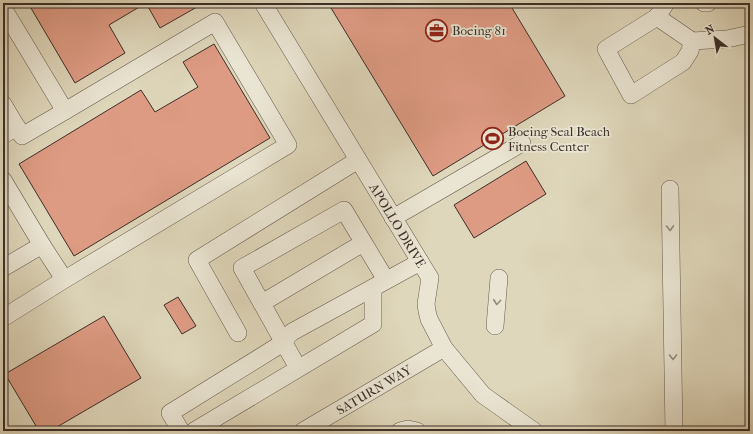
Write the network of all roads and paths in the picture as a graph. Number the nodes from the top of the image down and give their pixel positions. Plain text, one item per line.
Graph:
1 (263, 3) edge
2 (666, 3) edge
3 (704, 3) edge
4 (708, 3) edge
5 (3, 8) edge
6 (657, 17) junction
7 (750, 34) edge
8 (692, 41) junction
9 (3, 104) edge
10 (65, 111) junction
11 (10, 131) edge
12 (522, 143) dead end
13 (358, 160) junction
14 (3, 180) edge
15 (670, 188) dead end
16 (393, 218) junction
17 (363, 243) junction
18 (42, 244) junction
19 (420, 262) junction
20 (3, 268) edge
21 (499, 278) dead end
22 (64, 279) junction
23 (379, 284) junction
24 (262, 304) junction
25 (3, 318) edge
26 (495, 326) dead end
27 (238, 333) dead end
28 (283, 340) junction
29 (444, 348) junction
30 (298, 368) junction
31 (181, 431) edge
32 (194, 431) edge
33 (303, 431) edge
34 (534, 431) edge
35 (674, 431) edge

1 - 13 lane, APOLLO DRIVE
2 - 6 lane
3 - 4 lane
5 - 10 lane
6 - 8 lane
6 - 8 lane
7 - 8 lane
9 - 11 lane
10 - 11 lane
10 - 22 lane
12 - 16 lane
13 - 16 lane, APOLLO DRIVE
13 - 27 lane
14 - 18 lane
15 -> 35 lane
16 - 19 lane, APOLLO DRIVE
17 - 23 lane
17 - 24 lane
17 - 24 lane
18 - 20 lane
18 - 22 lane
19 - 23 lane
19 - 29 lane, APOLLO DRIVE
21 -> 26 lane
22 - 25 lane
23 - 28 lane
23 - 30 lane
24 - 28 lane
28 - 30 lane
28 - 31 lane
29 - 33 lane, SATURN WAY
29 - 34 lane, APOLLO DRIVE
30 - 32 lane

